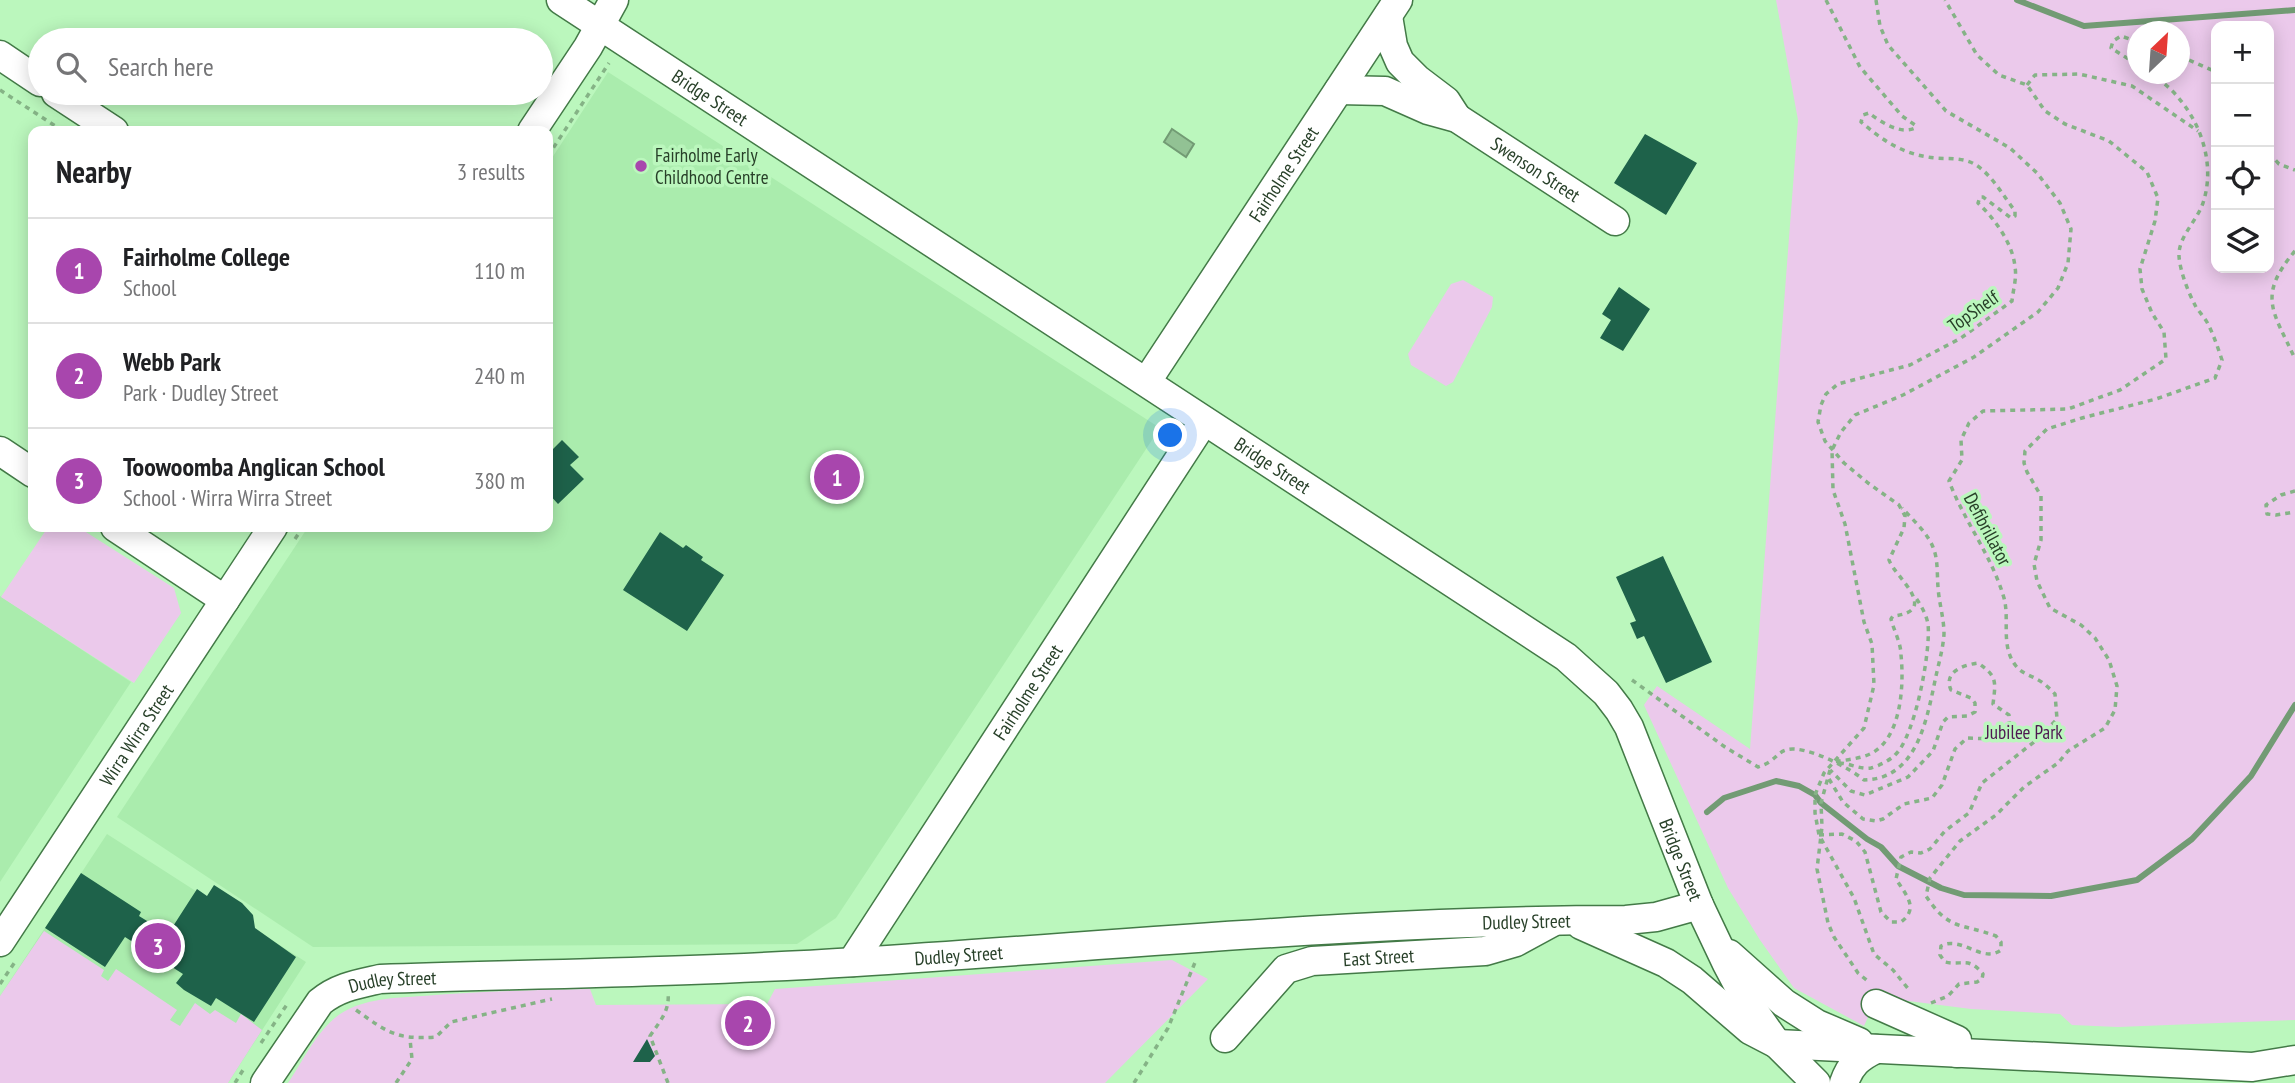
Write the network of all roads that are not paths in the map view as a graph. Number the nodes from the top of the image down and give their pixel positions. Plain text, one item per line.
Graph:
1 (561, 0) edge
2 (614, 0) edge
3 (1393, 8) edge
4 (599, 26) junction
5 (0, 55) edge
6 (28, 74) edge
7 (1339, 90) junction
8 (553, 98) edge
9 (74, 105) edge
10 (549, 105) edge
11 (1457, 118) junction
12 (106, 126) edge
13 (535, 126) edge
14 (1615, 221) dead end
15 (1147, 382) junction
16 (1203, 421) junction
17 (0, 451) edge
18 (28, 470) edge
19 (123, 532) edge
20 (269, 532) edge
21 (225, 600) junction
22 (1699, 905) junction
23 (1563, 920) junction
24 (0, 942) edge
25 (1717, 943) junction
26 (852, 962) junction
27 (1876, 996) road end
28 (1225, 1038) dead end
29 (1777, 1044) junction
30 (1876, 1049) junction
31 (1957, 1053) junction
32 (2295, 1060) edge
33 (265, 1083) edge
34 (1816, 1083) edge
35 (1844, 1083) edge

1 - 4 street, Bridge Street
2 - 4 street
3 - 7 street, Fairholme Street
3 - 11 street, Swenson Street
4 - 8 street
4 - 15 street, Bridge Street
5 - 6 street
7 - 11 street, Swenson Street
7 - 15 street, Fairholme Street
9 - 12 street
10 - 13 street
11 - 14 street, Swenson Street
15 - 16 street, Bridge Street
16 - 22 street, Bridge Street
16 - 26 street, Fairholme Street
17 - 18 street
19 - 21 street
20 - 21 street, Wirra Wirra Street
21 - 24 street, Wirra Wirra Street
22 - 23 street, Dudley Street
22 - 25 street, Bridge Street
23 - 26 street, Dudley Street
23 - 28 street, East Street
23 - 29 street
25 - 29 street, Bridge Street
25 - 30 street
26 - 33 street, Dudley Street
27 - 31 street
29 - 30 street
29 - 34 street, Bridge Street
30 - 31 street
30 - 35 street
31 - 32 street

